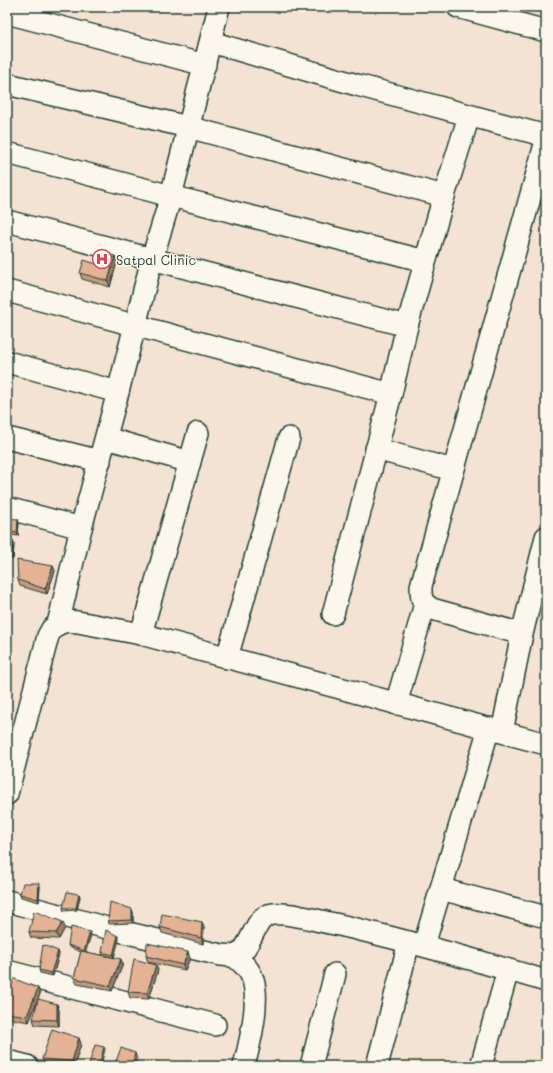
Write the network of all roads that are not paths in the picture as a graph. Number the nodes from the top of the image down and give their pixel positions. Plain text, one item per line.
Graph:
1 (219, 7) edge
2 (458, 7) edge
3 (7, 13) edge
4 (546, 31) edge
5 (210, 42) junction
6 (205, 65) junction
7 (7, 84) edge
8 (469, 116) junction
9 (188, 127) junction
10 (546, 136) edge
11 (546, 141) edge
12 (7, 153) edge
13 (171, 196) junction
14 (444, 196) junction
15 (7, 221) edge
16 (152, 259) junction
17 (425, 261) junction
18 (7, 291) edge
19 (136, 326) junction
20 (407, 326) junction
21 (7, 362) edge
22 (118, 392) junction
23 (391, 394) junction
24 (198, 433) dead end
25 (7, 438) edge
26 (106, 438) junction
27 (289, 438) dead end
28 (376, 449) junction
29 (100, 461) junction
30 (190, 462) junction
31 (453, 470) junction
32 (7, 508) edge
33 (81, 528) junction
34 (545, 545) edge
35 (425, 604) junction
36 (333, 614) dead end
37 (58, 624) junction
38 (141, 634) junction
39 (522, 634) junction
40 (227, 658) junction
41 (396, 704) junction
42 (495, 730) junction
43 (546, 744) edge
44 (7, 794) edge
45 (441, 889) junction
46 (7, 901) edge
47 (546, 917) edge
48 (416, 943) junction
49 (234, 956) junction
50 (508, 970) junction
51 (7, 971) edge
52 (335, 974) dead end
53 (546, 981) edge
54 (215, 1025) dead end
55 (7, 1061) edge
56 (27, 1066) edge
57 (244, 1066) edge
58 (311, 1066) edge
59 (376, 1066) edge
60 (480, 1066) edge

1 - 5 street
2 - 4 street
3 - 6 street
5 - 6 street
5 - 8 street
6 - 9 street
7 - 9 street
8 - 10 street
8 - 14 street
9 - 13 street
9 - 14 street
11 - 31 street
12 - 13 street
13 - 16 street
13 - 17 street
14 - 17 street
15 - 16 street
16 - 19 street
16 - 20 street
17 - 20 street
18 - 19 street
19 - 22 street
19 - 23 street
20 - 23 street
21 - 22 street
22 - 26 street
23 - 28 street
24 - 30 street
25 - 29 street
26 - 29 street
26 - 30 street
27 - 40 street
28 - 31 street
28 - 36 street
29 - 33 street
30 - 38 street
31 - 35 street
32 - 33 street
33 - 37 street
34 - 39 street
35 - 39 street
35 - 41 street
37 - 38 street
37 - 44 street
38 - 40 street
39 - 42 street
40 - 41 street
41 - 42 street
42 - 43 street
42 - 45 street
45 - 47 street
45 - 48 street
46 - 49 street
48 - 49 street
48 - 50 street
48 - 59 street
49 - 57 street
50 - 53 street
50 - 60 street
51 - 54 street
52 - 58 street
55 - 56 street

